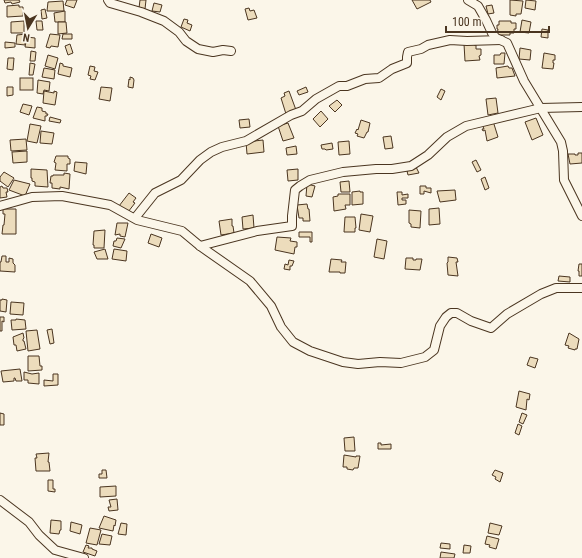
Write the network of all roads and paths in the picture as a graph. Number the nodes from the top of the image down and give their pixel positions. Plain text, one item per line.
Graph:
1 (108, 0) edge
2 (468, 0) edge
3 (501, 40) junction
4 (231, 51) dead end
5 (582, 107) edge
6 (541, 108) junction
7 (0, 206) edge
8 (582, 216) edge
9 (135, 218) junction
10 (200, 246) junction
11 (582, 288) edge
12 (0, 500) edge
13 (84, 558) edge

1 - 4 street
2 - 3 street
3 - 6 street
3 - 9 street
5 - 6 street
6 - 8 street
6 - 10 street
7 - 9 street
9 - 10 street
10 - 11 street
12 - 13 street

